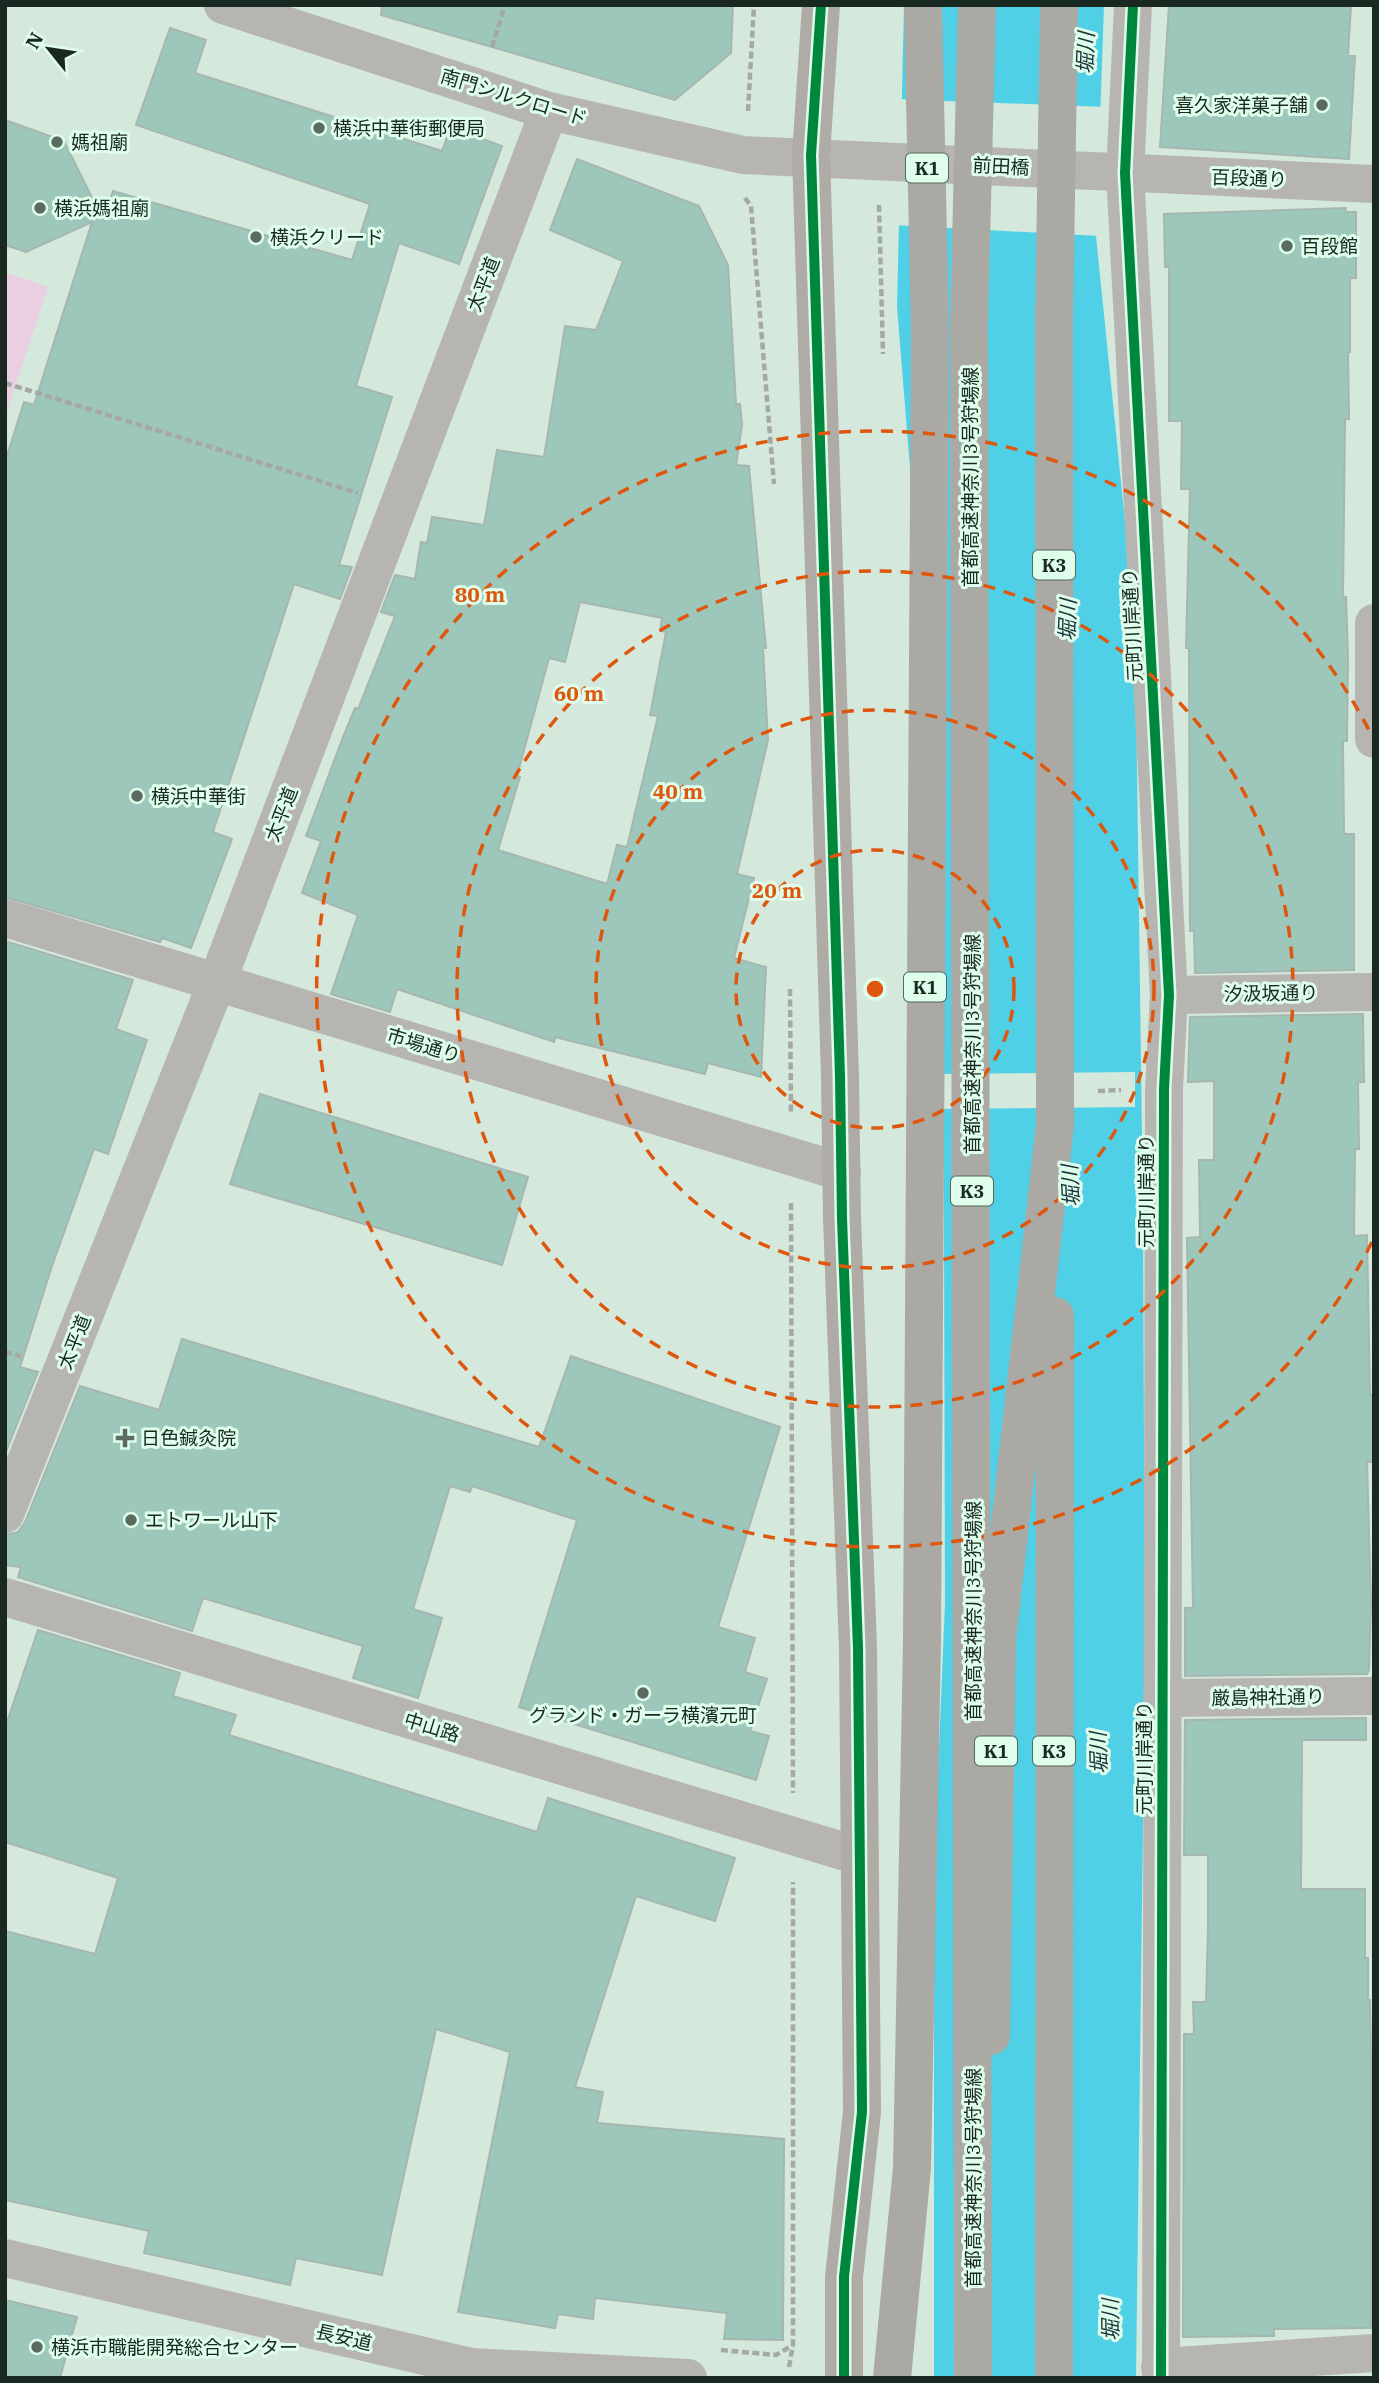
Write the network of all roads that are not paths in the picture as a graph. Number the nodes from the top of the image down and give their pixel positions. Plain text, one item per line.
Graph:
1 (223, 5) edge
2 (821, 5) edge
3 (923, 5) edge
4 (977, 5) edge
5 (1059, 5) edge
6 (1133, 5) edge
7 (549, 111) junction
8 (811, 155) junction
9 (893, 160) joint
10 (1116, 172) junction
11 (1374, 184) edge
12 (1374, 623) edge
13 (1374, 739) edge
14 (5, 918) edge
15 (218, 982) junction
16 (1374, 992) edge
17 (1169, 995) junction
18 (1055, 1125) junction
19 (842, 1172) junction
20 (5, 1514) edge
21 (5, 1597) edge
22 (1374, 1696) edge
23 (1162, 1698) junction
24 (859, 1856) junction
25 (5, 2259) edge
26 (1374, 2353) edge
27 (1161, 2372) edge
28 (688, 2378) edge
29 (844, 2378) edge
30 (892, 2378) edge
31 (959, 2378) edge
32 (973, 2378) edge
33 (1054, 2378) edge

1 - 7 street, 南門シルクロード
2 - 8 street
3 - 30 highway, K1, bridge
4 - 32 highway, 首都高速神奈川3号狩場線 / K3, bridge
5 - 18 highway, K3, bridge
6 - 10 street, 元町川岸通り
7 - 8 street, 南門シルクロード
7 - 15 street, 太平道
8 - 9 street, 南門シルクロード
8 - 19 street
9 - 10 street, 前田橋, bridge
10 - 11 street, 百段通り
10 - 17 street, 元町川岸通り
12 - 13 street
14 - 15 street, 市場通り
15 - 19 street, 市場通り
15 - 20 street, 太平道
16 - 17 street, 汐汲坂通り
17 - 23 street, 元町川岸通り
18 - 31 highway, K1, bridge
18 - 33 highway, K3
19 - 24 street
21 - 24 street, 中山路
22 - 23 street, 厳島神社通り
23 - 27 street, 元町川岸通り
24 - 29 street
25 - 28 street, 長安道
26 - 27 street

